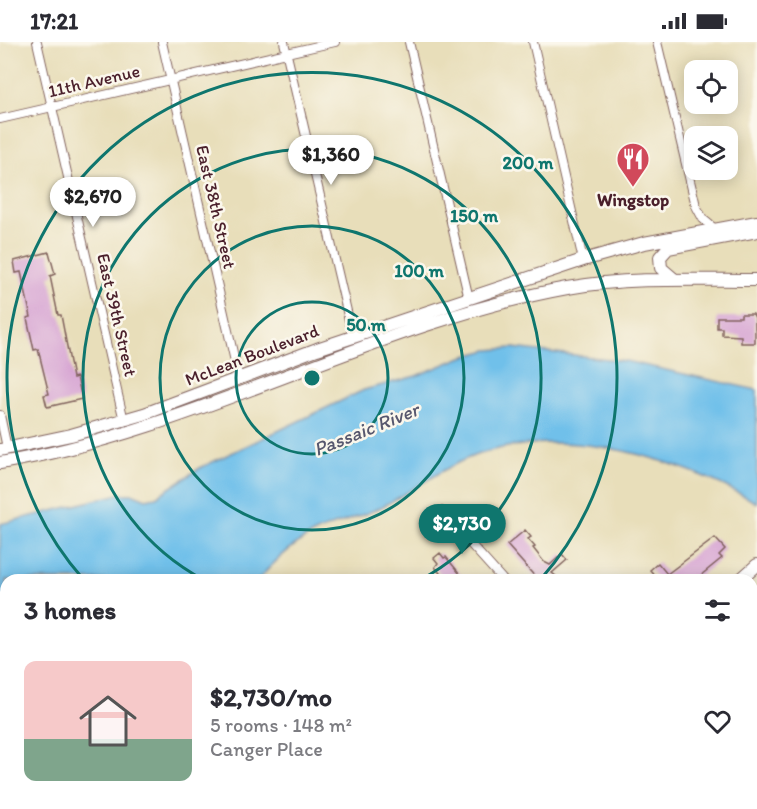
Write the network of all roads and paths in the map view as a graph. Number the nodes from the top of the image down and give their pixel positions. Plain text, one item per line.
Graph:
1 (37, 42) edge
2 (162, 42) edge
3 (285, 42) edge
4 (335, 42) edge
5 (409, 42) edge
6 (533, 42) edge
7 (657, 42) edge
8 (287, 53) junction
9 (170, 80) junction
10 (52, 107) junction
11 (0, 119) edge
12 (757, 222) edge
13 (715, 229) junction
14 (757, 231) edge
15 (583, 260) junction
16 (675, 280) junction
17 (757, 280) edge
18 (469, 299) junction
19 (353, 337) junction
20 (239, 379) junction
21 (0, 415) edge
22 (124, 420) junction
23 (4, 449) edge
24 (0, 463) edge
25 (441, 511) dead end
26 (498, 574) edge

1 - 10 street, East 39th Street
2 - 9 street, East 38th Street
3 - 8 street
4 - 8 street, 11th Avenue
5 - 18 street
6 - 15 street
7 - 13 street
8 - 9 street, 11th Avenue
8 - 19 street
9 - 10 street, 11th Avenue
9 - 20 street, East 38th Street
10 - 11 street, 11th Avenue
10 - 22 street, East 39th Street
12 - 13 main road, McLean Boulevard
13 - 15 main road, McLean Boulevard
14 - 16 main road
15 - 18 main road, McLean Boulevard
16 - 17 main road, McLean Boulevard
16 - 24 main road, McLean Boulevard
18 - 19 main road, McLean Boulevard
19 - 20 main road, McLean Boulevard
20 - 22 main road, McLean Boulevard
21 - 23 street
22 - 23 main road, McLean Boulevard
25 - 26 street

